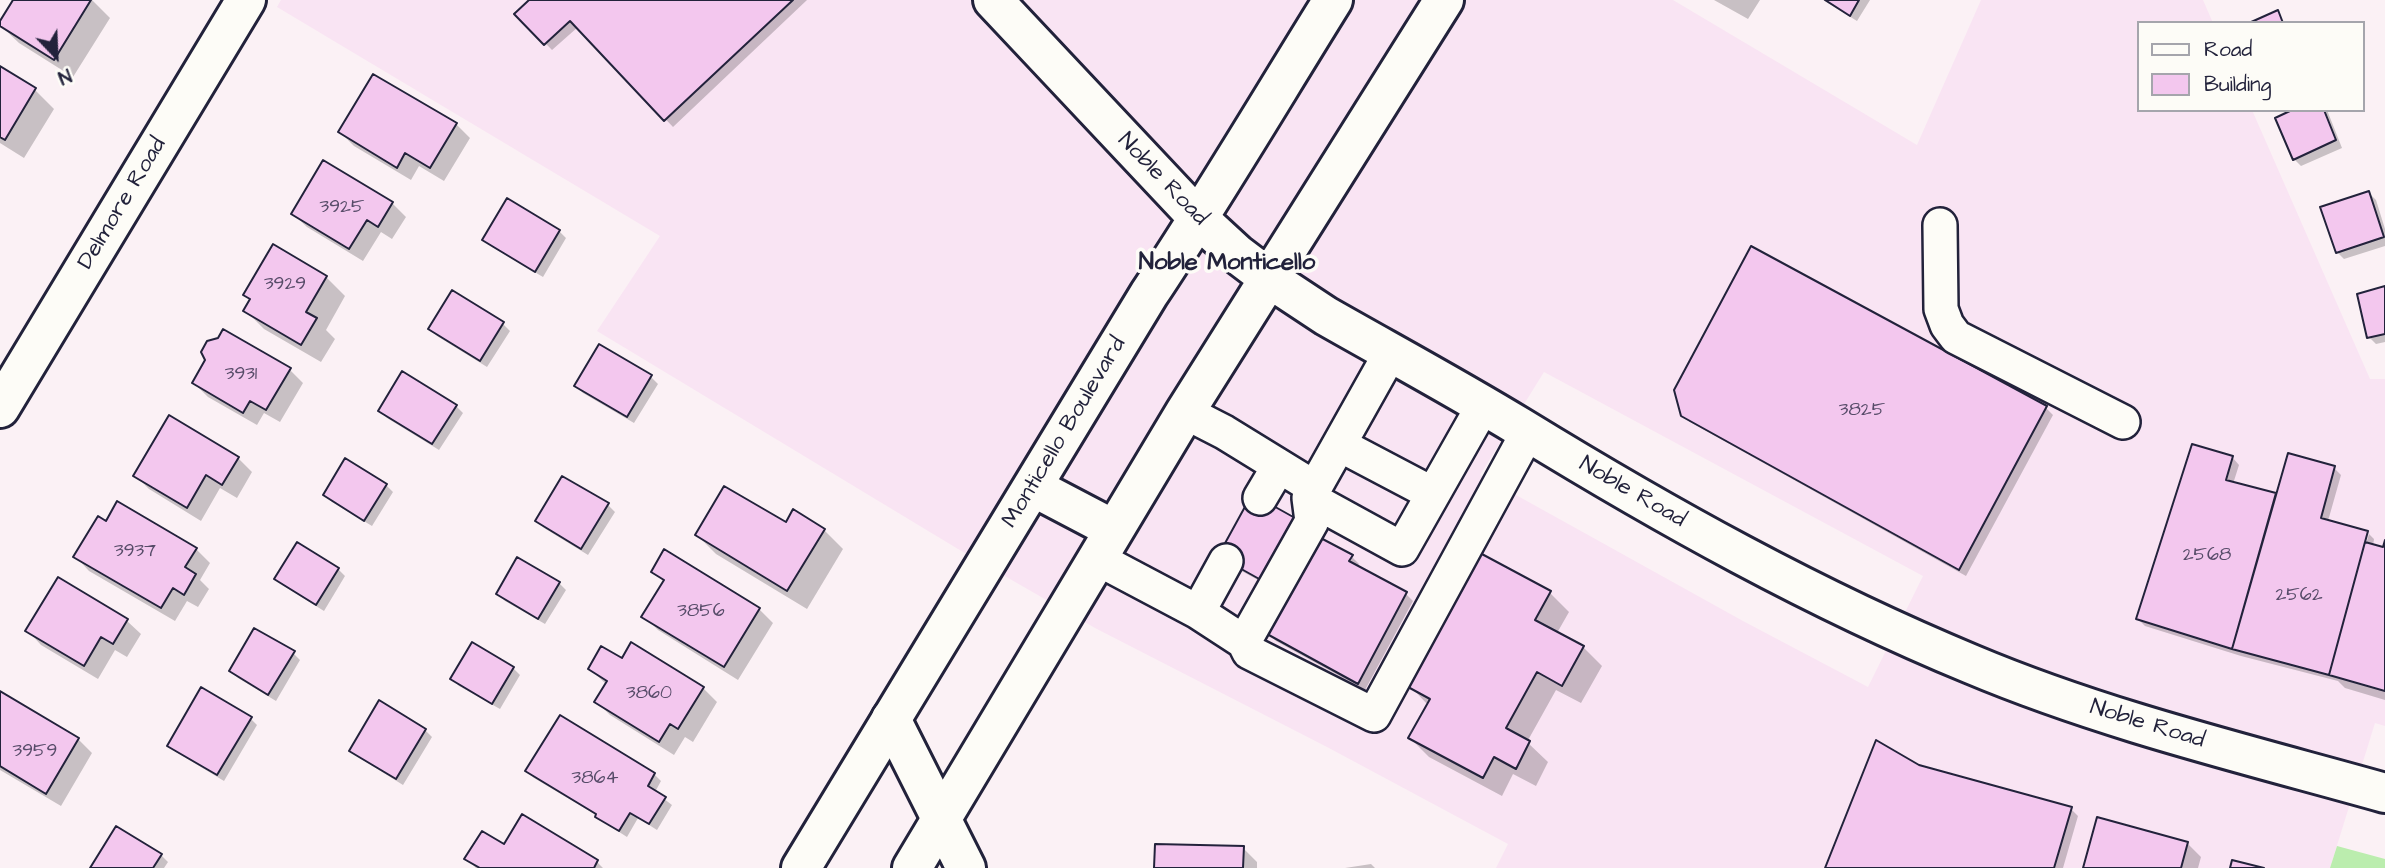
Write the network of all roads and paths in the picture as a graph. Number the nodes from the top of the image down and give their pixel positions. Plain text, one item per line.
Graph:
1 (246, 0) edge
2 (993, 0) edge
3 (1333, 0) edge
4 (1444, 0) edge
5 (1199, 219) junction
6 (1940, 225) dead end
7 (1270, 279) junction
8 (1391, 352) junction
9 (1483, 406) junction
10 (0, 408) edge
11 (1185, 412) junction
12 (2123, 422) dead end
13 (1528, 432) junction
14 (1340, 445) junction
15 (1279, 466) junction
16 (1033, 487) junction
17 (1312, 493) junction
18 (1433, 494) junction
19 (1260, 498) dead end
20 (1104, 544) junction
21 (1226, 561) dead end
22 (1198, 612) junction
23 (1244, 642) junction
24 (891, 719) junction
25 (2385, 793) edge
26 (942, 819) junction
27 (801, 868) edge
28 (912, 868) edge
29 (966, 868) edge

1 - 10 main road, Delmore Road
2 - 5 main road, Noble Road
3 - 5 main road, Monticello Boulevard
4 - 7 main road
5 - 7 main road, Noble Road
5 - 16 main road, Monticello Boulevard
6 - 12 lane
7 - 8 main road, Noble Road
7 - 11 main road
8 - 9 main road, Noble Road
8 - 14 lane
9 - 13 main road, Noble Road
9 - 18 lane
11 - 15 lane
11 - 20 main road
13 - 23 lane
13 - 25 main road, Noble Road
14 - 17 lane
14 - 18 lane
15 - 17 lane
15 - 19 lane
16 - 20 main road
16 - 24 main road, Monticello Boulevard
17 - 18 lane
17 - 23 lane
20 - 22 lane
20 - 26 main road
21 - 22 lane
22 - 23 lane
24 - 26 main road
24 - 27 main road, Monticello Boulevard
26 - 28 main road
26 - 29 main road

